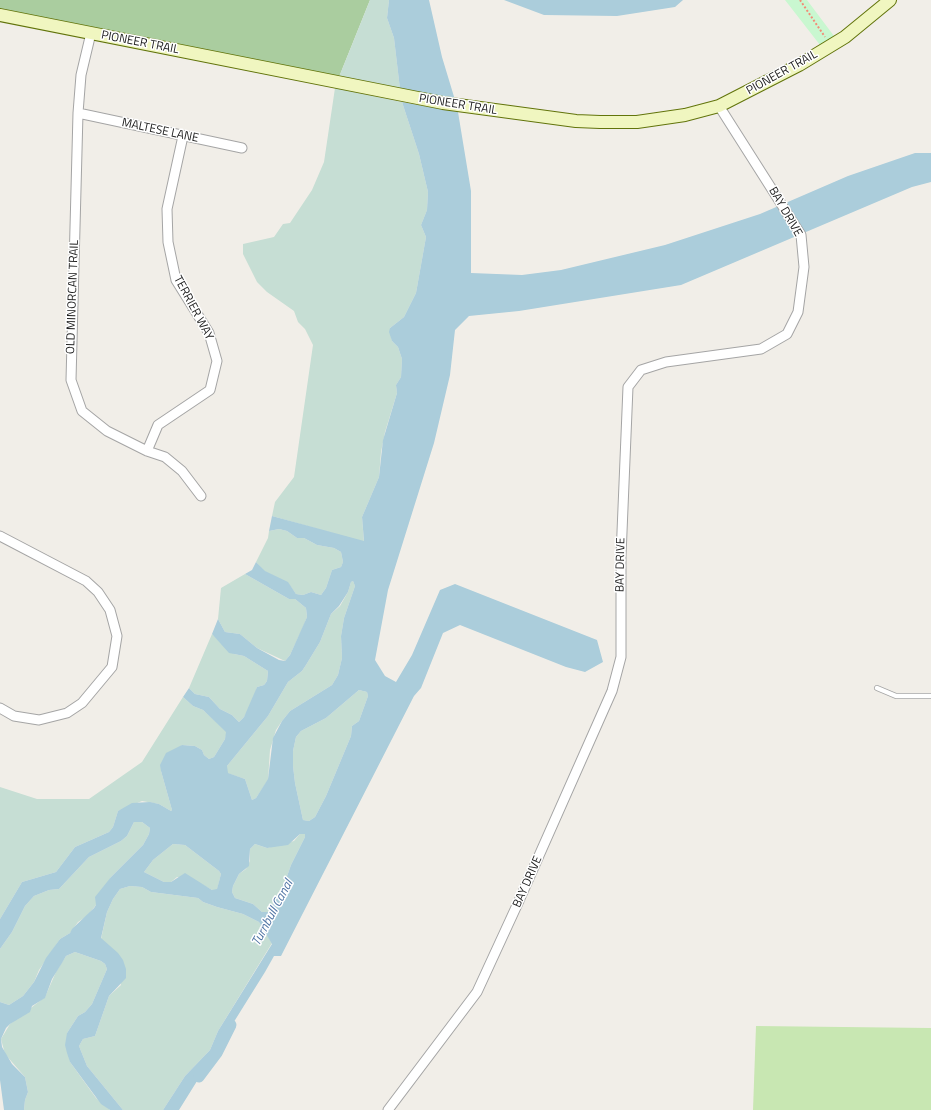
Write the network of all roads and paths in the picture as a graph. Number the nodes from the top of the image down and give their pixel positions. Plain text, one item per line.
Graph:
1 (800, 0) edge
2 (890, 0) edge
3 (0, 15) edge
4 (91, 33) junction
5 (826, 38) dead end
6 (719, 106) junction
7 (78, 113) junction
8 (183, 136) junction
9 (242, 148) dead end
10 (147, 451) junction
11 (200, 496) dead end
12 (0, 536) edge
13 (877, 688) dead end
14 (931, 696) edge
15 (0, 708) edge
16 (388, 1110) edge

1 - 5 path
2 - 6 street, PIONEER TRAIL
3 - 4 street, PIONEER TRAIL
4 - 6 street, PIONEER TRAIL
4 - 7 street, OLD MINORCAN TRAIL
6 - 16 street, BAY DRIVE
7 - 8 street, MALTESE LANE
7 - 10 street, OLD MINORCAN TRAIL
8 - 9 street, MALTESE LANE
8 - 10 street, TERRIER WAY
10 - 11 street, OLD MINORCAN TRAIL
12 - 15 street
13 - 14 lane

